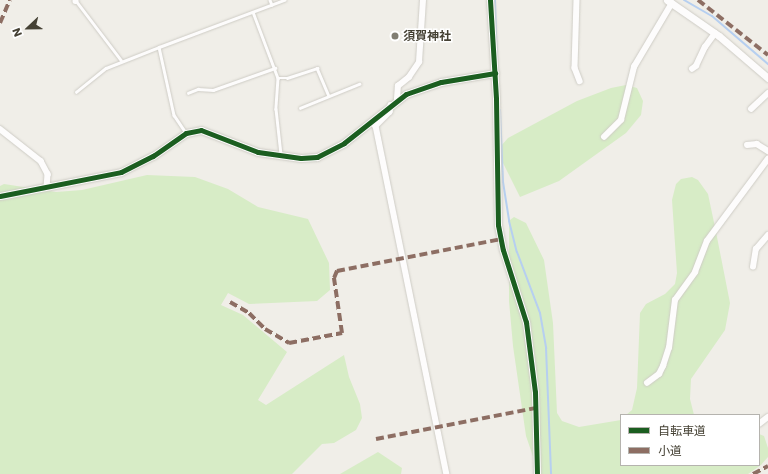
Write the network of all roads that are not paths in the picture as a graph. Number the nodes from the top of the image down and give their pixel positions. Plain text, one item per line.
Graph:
1 (270, 0) edge
2 (284, 0) edge
3 (423, 0) edge
4 (490, 0) edge
5 (578, 0) edge
6 (76, 1) edge
7 (669, 2) edge
8 (272, 5) junction
9 (254, 12) junction
10 (715, 33) junction
11 (159, 47) junction
12 (121, 60) junction
13 (275, 68) junction
14 (692, 69) dead end
15 (495, 73) junction
16 (278, 78) junction
17 (768, 78) edge
18 (580, 80) dead end
19 (359, 84) dead end
20 (76, 92) dead end
21 (188, 93) dead end
22 (768, 93) edge
23 (329, 96) junction
24 (394, 101) junction
25 (300, 108) dead end
26 (751, 109) dead end
27 (0, 129) edge
28 (186, 133) junction
29 (604, 137) dead end
30 (747, 145) dead end
31 (768, 151) edge
32 (281, 156) junction
33 (768, 159) edge
34 (47, 187) junction
35 (0, 196) edge
36 (768, 235) edge
37 (753, 267) dead end
38 (647, 383) dead end
39 (768, 417) edge
40 (760, 423) edge
41 (447, 474) edge
42 (537, 474) edge

1 - 8 lane
2 - 8 lane
3 - 24 street
4 - 15 street
5 - 18 street
6 - 12 lane
7 - 10 street
7 - 29 street
8 - 9 lane
9 - 11 lane
9 - 13 lane
10 - 14 street
10 - 17 street
11 - 12 lane
11 - 28 lane
12 - 20 lane
13 - 16 lane
13 - 21 lane
15 - 24 street
15 - 42 street
16 - 23 lane
16 - 32 lane
19 - 23 lane
22 - 26 street
23 - 25 lane
24 - 32 street
24 - 41 street
27 - 34 street
28 - 32 street
28 - 34 street
30 - 31 street
33 - 38 street
34 - 35 street
36 - 37 street
39 - 40 street

